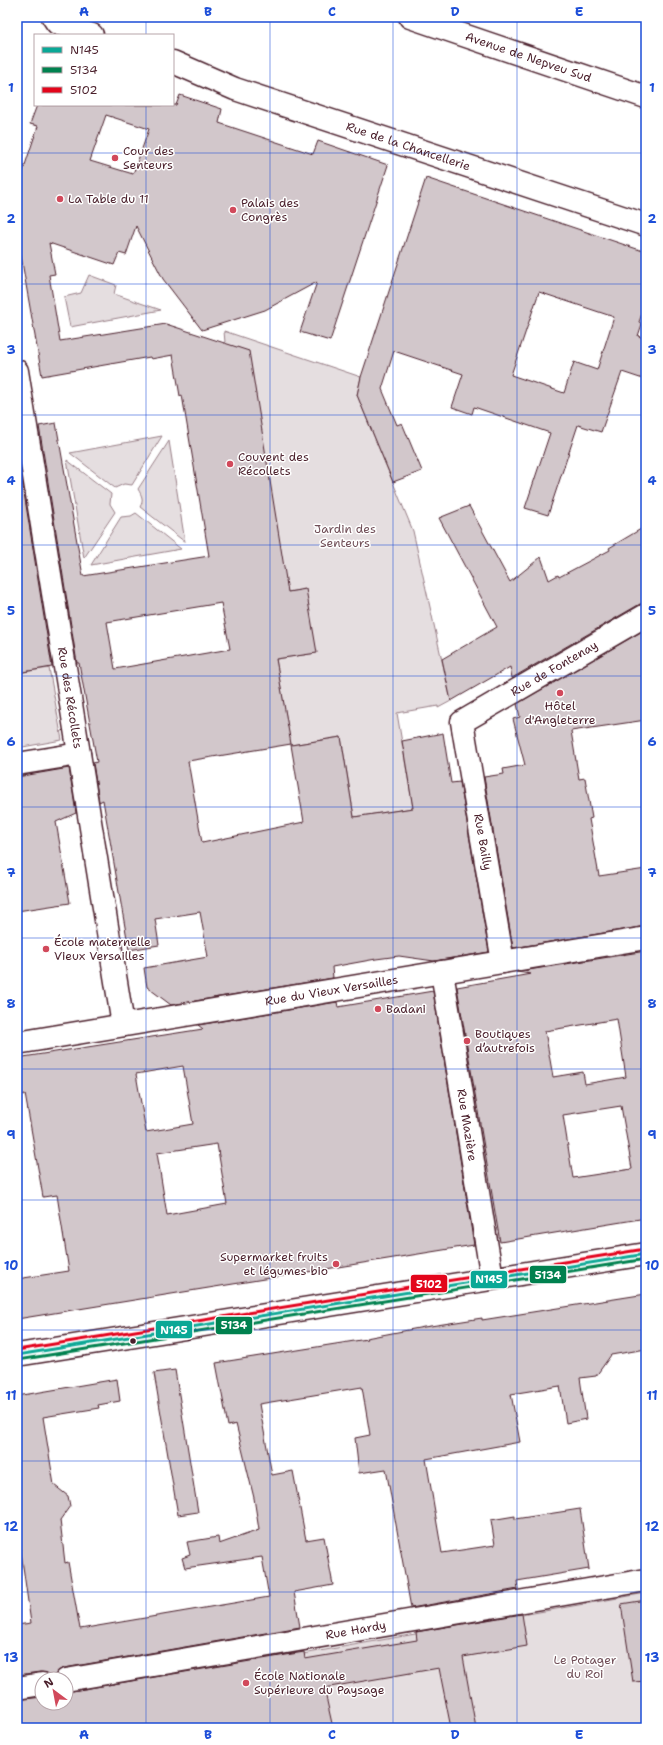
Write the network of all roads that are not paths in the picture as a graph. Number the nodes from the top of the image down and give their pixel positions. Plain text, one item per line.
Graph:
1 (53, 17) edge
2 (410, 17) edge
3 (89, 34) edge
4 (174, 62) edge
5 (646, 97) edge
6 (646, 225) edge
7 (17, 371) edge
8 (20, 402) edge
9 (646, 615) edge
10 (462, 722) joint
11 (79, 754) junction
12 (17, 764) edge
13 (646, 938) edge
14 (503, 962) junction
15 (442, 972) junction
16 (123, 1025) junction
17 (17, 1043) edge
18 (646, 1254) edge
19 (492, 1278) junction
20 (17, 1355) edge
21 (646, 1580) edge
22 (74, 1679) edge
23 (34, 1685) edge
24 (17, 1688) edge

1 - 3 street
2 - 5 street, Avenue de Nepveu Sud
4 - 6 street, Rue de la Chancellerie
7 - 8 street, Rue des Récollets
8 - 11 street, Rue des Récollets
9 - 10 street, Rue de Fontenay
10 - 14 street, Rue Bailly
11 - 12 street
11 - 16 street, Rue des Récollets
13 - 14 street, Rue du Vieux Versailles
14 - 15 street, Rue du Vieux Versailles
15 - 16 street, Rue du Vieux Versailles
15 - 19 street, Rue Mazière
16 - 17 street, Rue du Vieux Versailles
18 - 19 street
19 - 20 street
21 - 22 street, Rue Hardy
23 - 24 street

